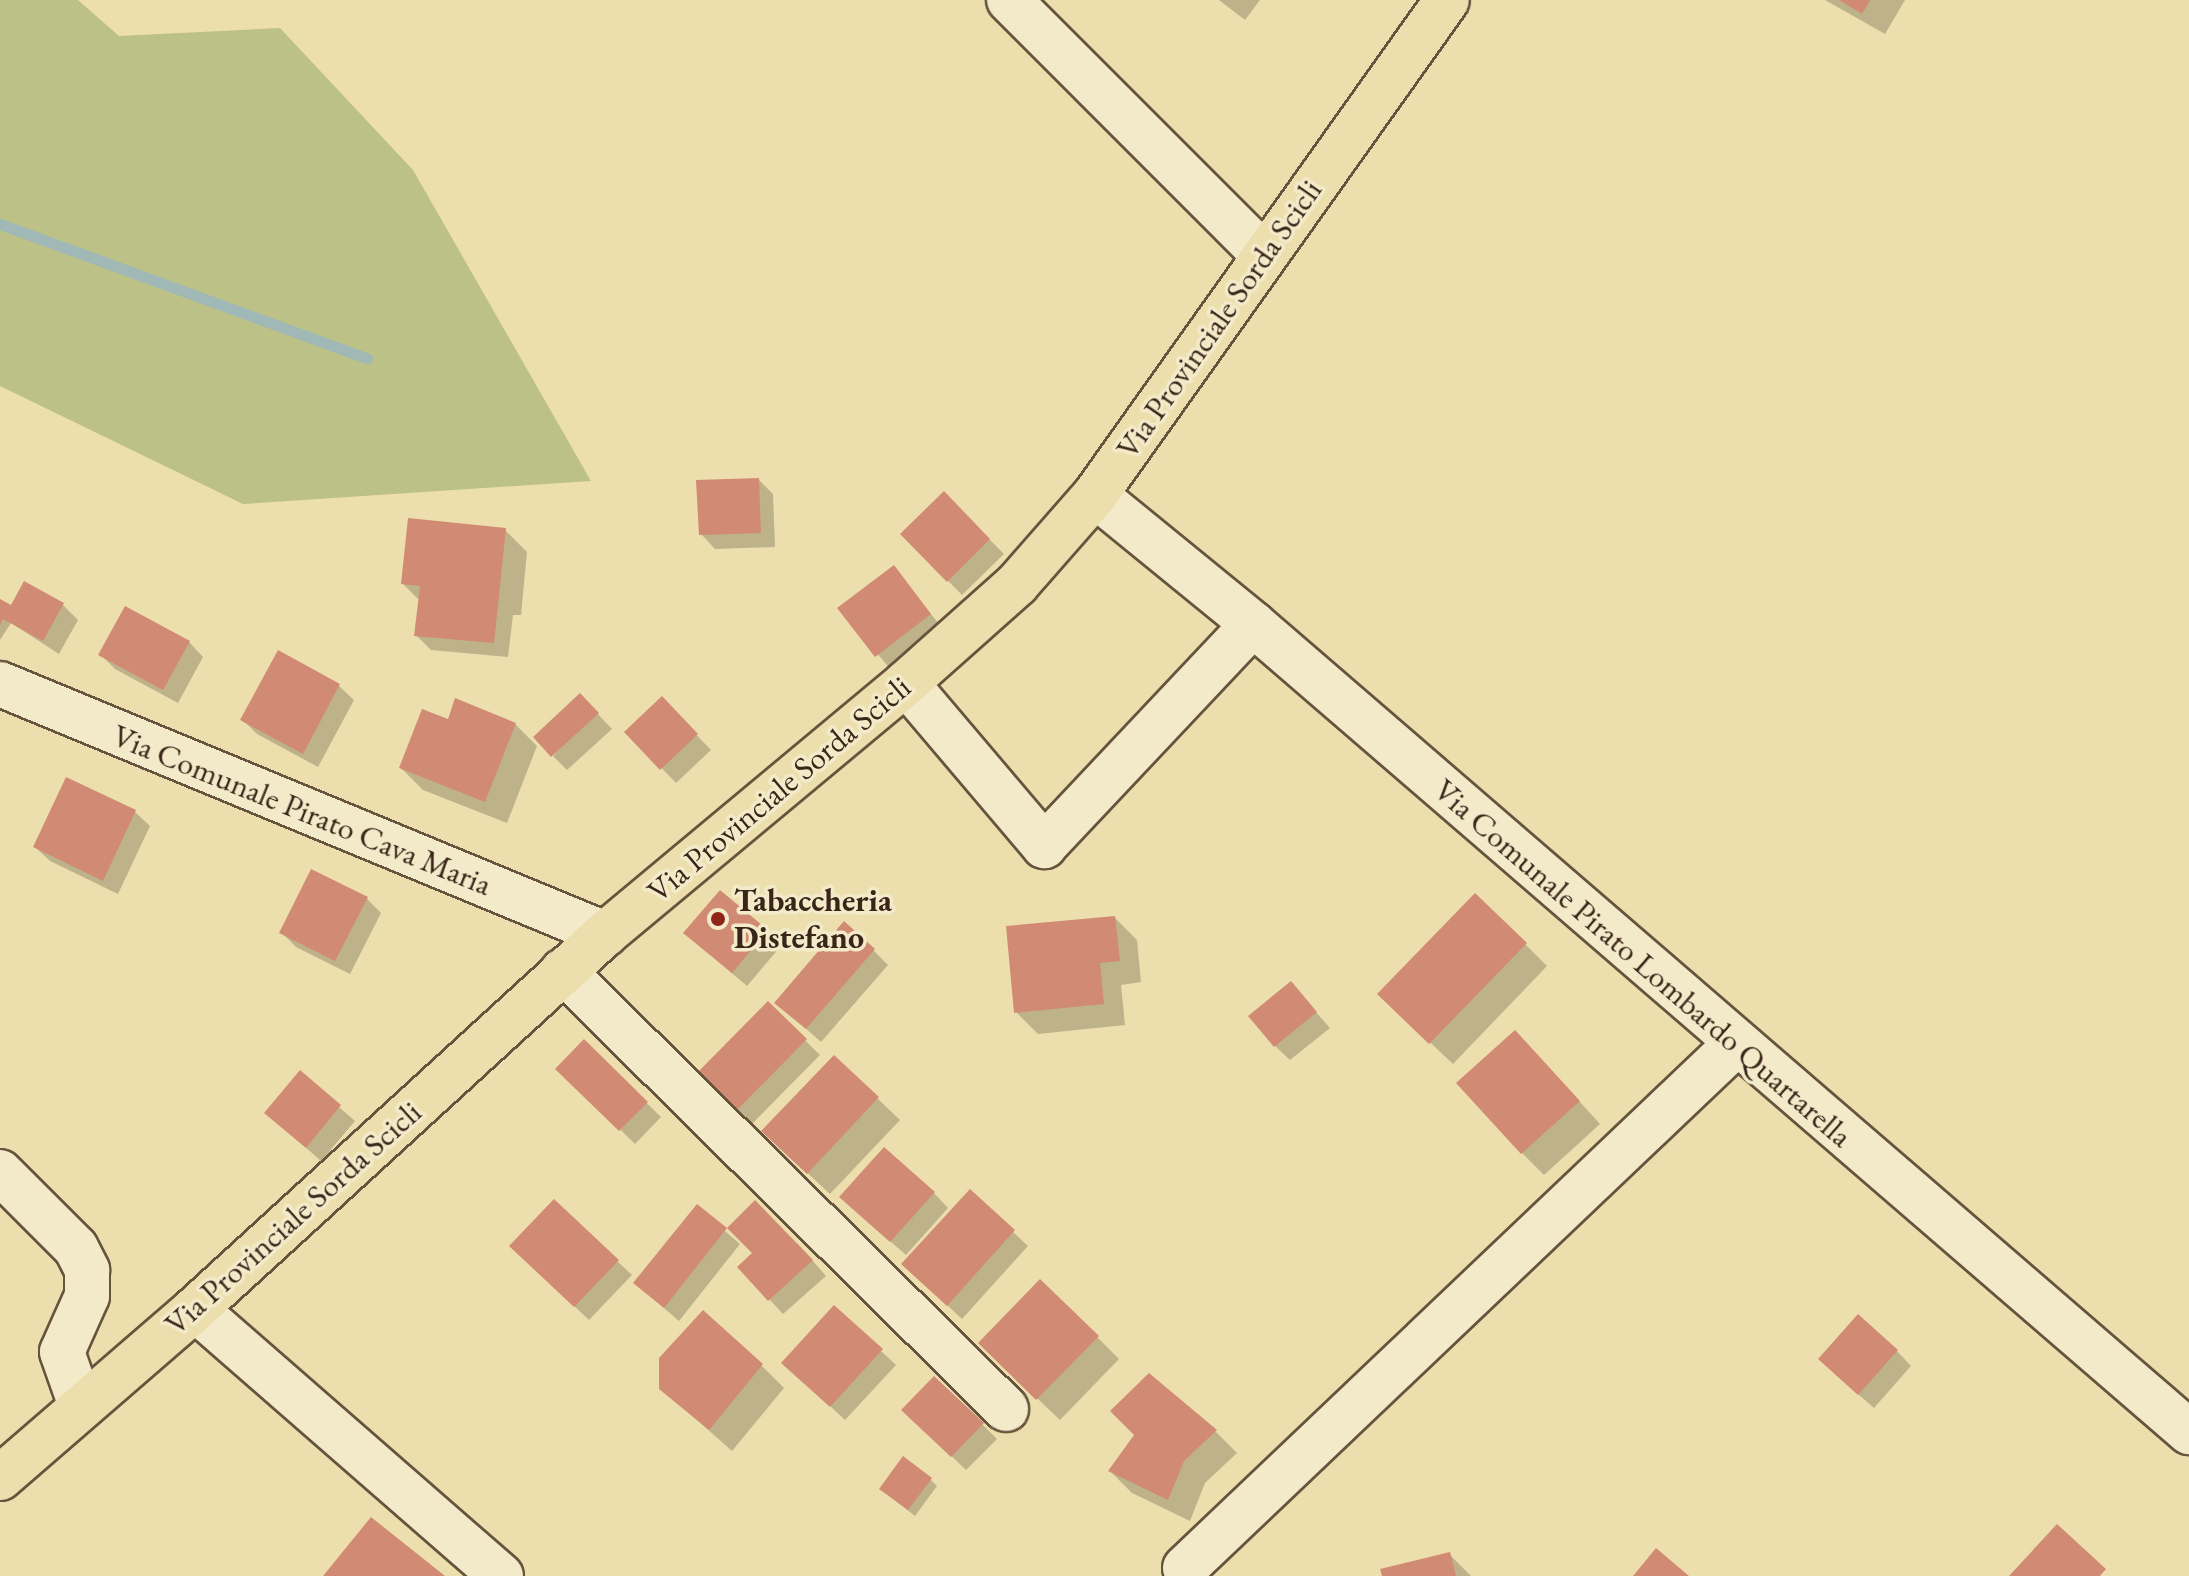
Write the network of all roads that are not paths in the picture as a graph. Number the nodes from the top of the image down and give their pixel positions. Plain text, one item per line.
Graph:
1 (1009, 0) edge
2 (1447, 0) edge
3 (1264, 255) junction
4 (1095, 495) junction
5 (1253, 624) junction
6 (906, 683) junction
7 (0, 684) edge
8 (605, 934) junction
9 (563, 971) junction
10 (1736, 1044) junction
11 (0, 1172) edge
12 (195, 1309) junction
13 (81, 1406) junction
14 (1006, 1409) dead end
15 (2189, 1432) edge
16 (0, 1478) edge
17 (1185, 1568) dead end
18 (501, 1576) edge

1 - 3 street
2 - 3 main road, Via Provinciale Sorda Scicli
3 - 4 main road, Via Provinciale Sorda Scicli
4 - 5 street, Via Comunale Pirato Lombardo Quartarella
4 - 6 main road, Via Provinciale Sorda Scicli
5 - 6 street
5 - 10 street, Via Comunale Pirato Lombardo Quartarella
6 - 8 main road, Via Provinciale Sorda Scicli
7 - 8 street, Via Comunale Pirato Cava Maria
8 - 9 main road, Via Provinciale Sorda Scicli
9 - 12 main road, Via Provinciale Sorda Scicli
9 - 14 street
10 - 15 street, Via Comunale Pirato Lombardo Quartarella
10 - 17 street
11 - 13 street
12 - 13 main road, Via Provinciale Sorda Scicli
12 - 18 street
13 - 16 main road, Via Provinciale Sorda Scicli

